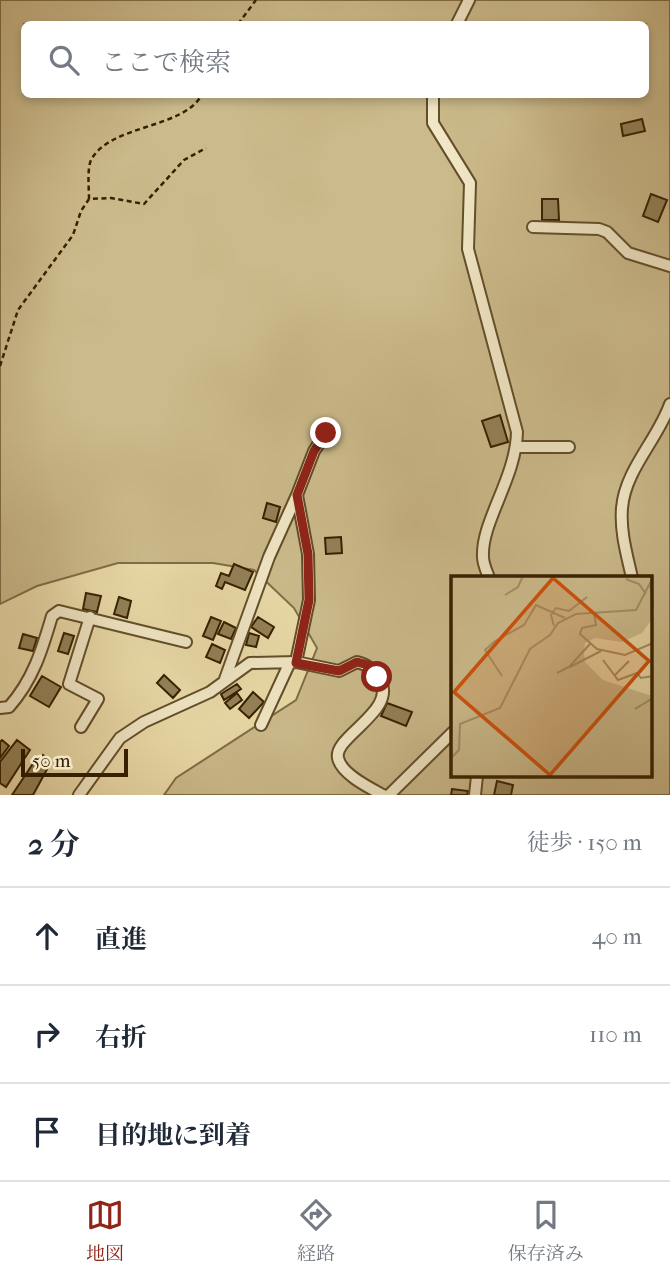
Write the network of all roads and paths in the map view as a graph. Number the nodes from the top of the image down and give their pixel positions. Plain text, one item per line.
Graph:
1 (256, 0) edge
2 (469, 0) edge
3 (241, 21) edge
4 (458, 21) edge
5 (200, 98) edge
6 (433, 98) edge
7 (206, 148) dead end
8 (89, 199) junction
9 (533, 227) dead end
10 (670, 267) edge
11 (0, 366) edge
12 (670, 404) edge
13 (326, 433) dead end
14 (517, 447) junction
15 (569, 447) dead end
16 (297, 495) junction
17 (488, 576) edge
18 (632, 576) edge
19 (90, 617) junction
20 (186, 642) dead end
21 (293, 662) junction
22 (225, 679) junction
23 (0, 708) edge
24 (261, 725) dead end
25 (80, 727) dead end
26 (451, 734) edge
27 (79, 795) edge
28 (383, 795) edge
29 (389, 795) edge

1 - 3 path
2 - 4 street
5 - 8 path
6 - 14 street
7 - 8 path
8 - 11 path
9 - 10 street
12 - 18 street
13 - 16 street
14 - 15 street
14 - 17 street
16 - 21 street
16 - 22 street
19 - 20 street
19 - 23 street
19 - 25 street
21 - 22 street
21 - 24 street
21 - 28 street
22 - 27 street
26 - 29 street

